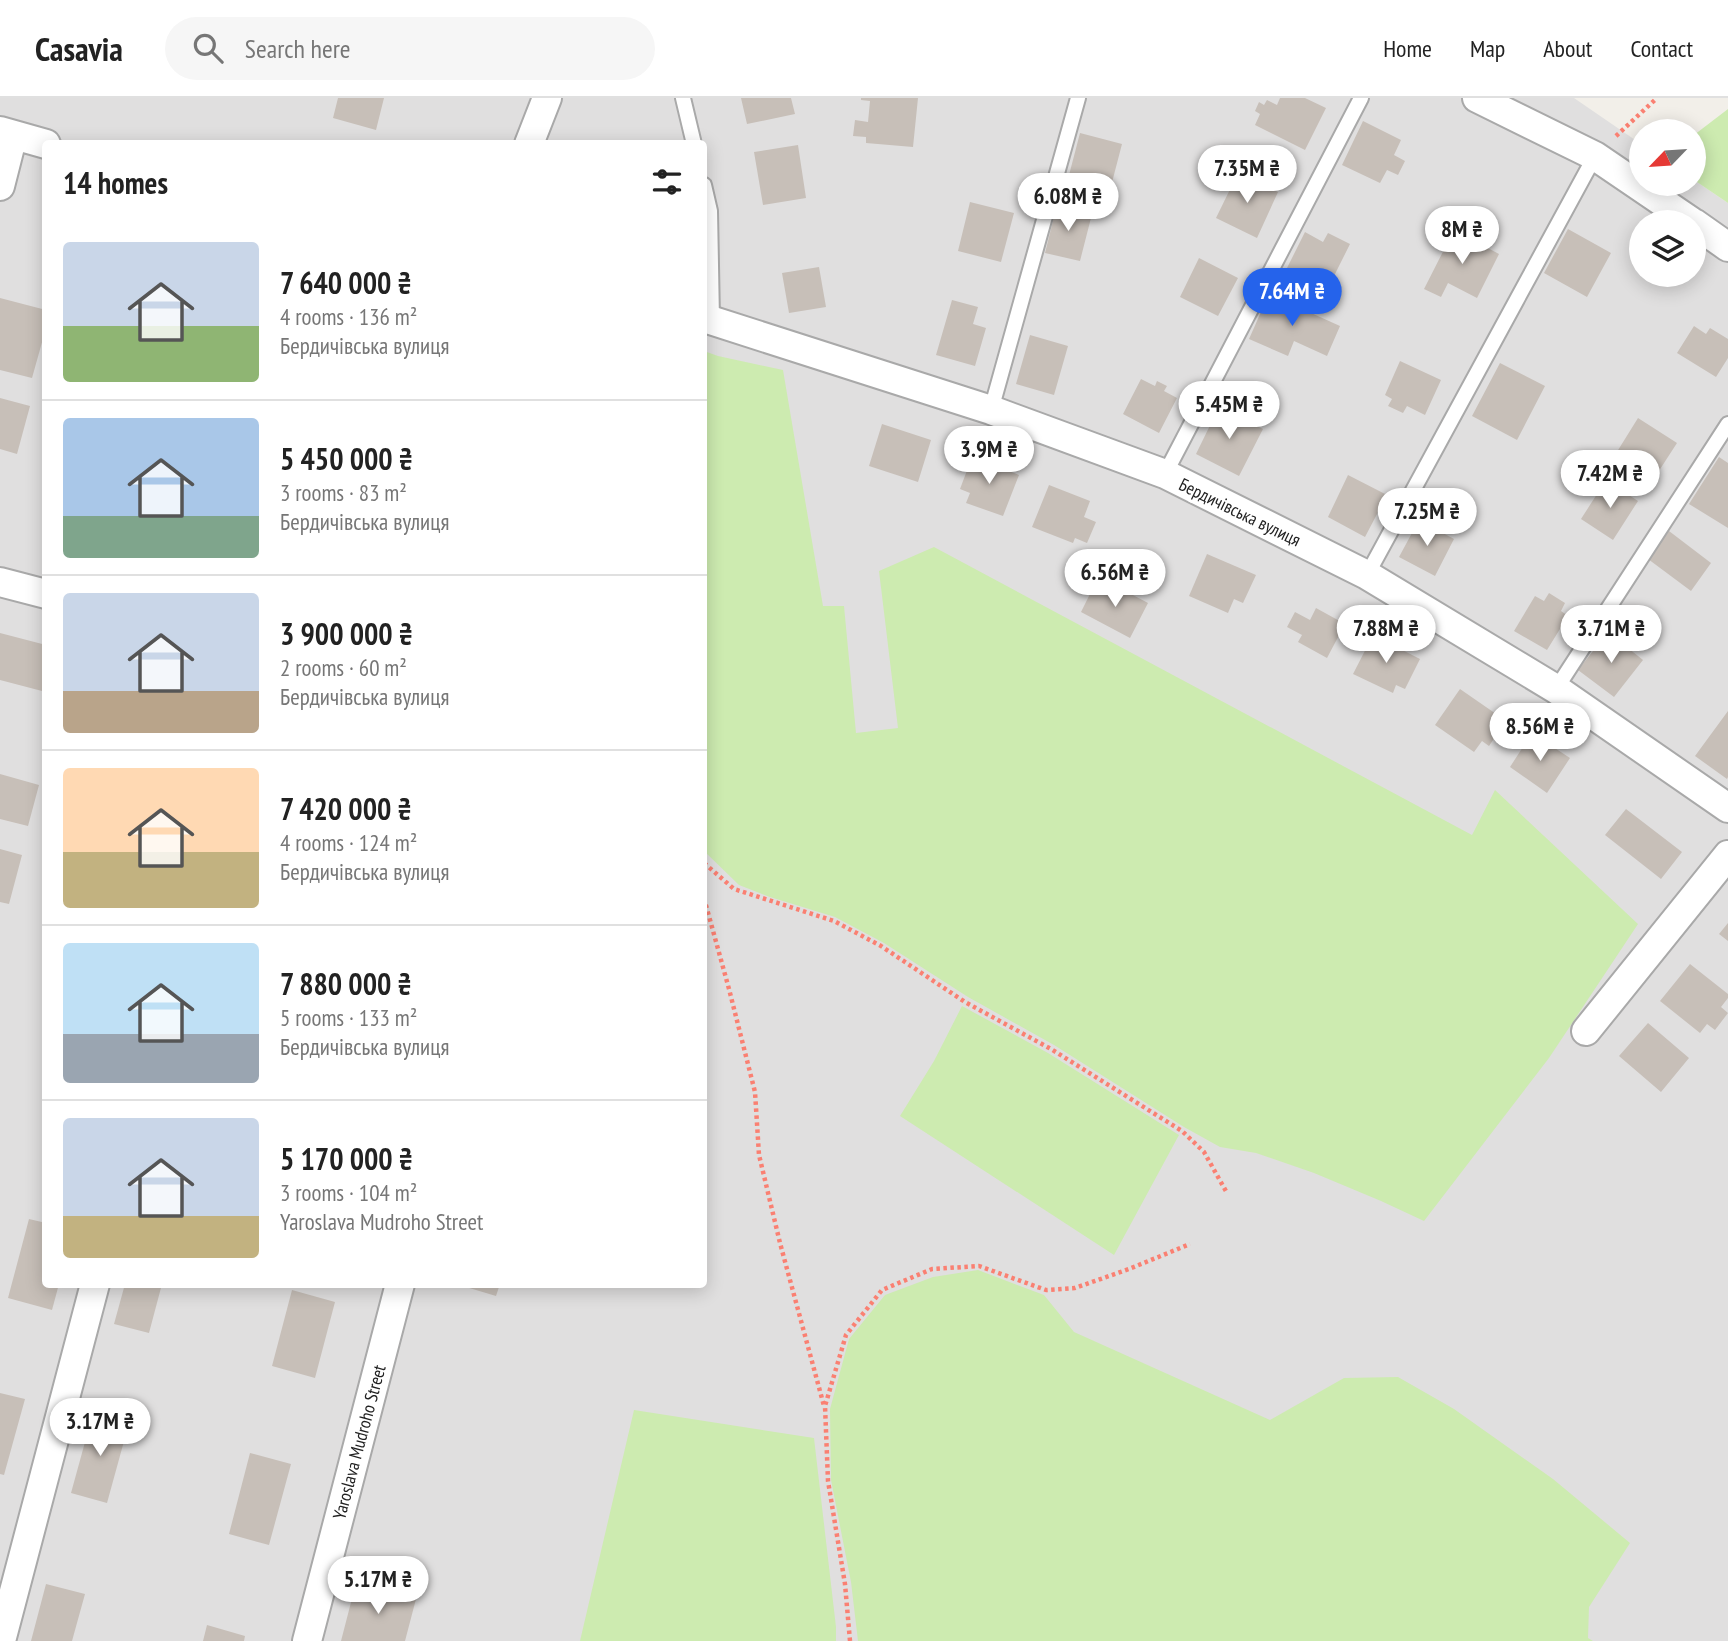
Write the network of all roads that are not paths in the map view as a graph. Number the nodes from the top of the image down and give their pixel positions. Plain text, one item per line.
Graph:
1 (547, 98) edge
2 (683, 98) edge
3 (1078, 98) edge
4 (1361, 98) edge
5 (1477, 98) edge
6 (7, 133) edge
7 (530, 140) edge
8 (693, 140) edge
9 (42, 143) edge
10 (1595, 156) junction
11 (0, 186) edge
12 (707, 198) edge
13 (1674, 210) edge
14 (1706, 232) edge
15 (1728, 247) edge
16 (708, 319) edge
17 (992, 410) junction
18 (1728, 424) edge
19 (1165, 474) junction
20 (1367, 575) junction
21 (0, 582) edge
22 (42, 593) edge
23 (1556, 689) junction
24 (1728, 808) edge
25 (1728, 855) edge
26 (1586, 1031) dead end
27 (94, 1288) edge
28 (399, 1288) edge
29 (1, 1641) edge
30 (307, 1641) edge

1 - 7 street
2 - 8 lane
3 - 17 lane
4 - 19 lane
5 - 10 street
6 - 9 street
6 - 11 street
10 - 13 street
10 - 20 lane
12 - 16 lane
14 - 15 street
16 - 17 street, Бердичівська вулиця
17 - 19 street, Бердичівська вулиця
18 - 23 lane
19 - 20 street, Бердичівська вулиця
20 - 23 street, Бердичівська вулиця
21 - 22 street
23 - 24 street, Бердичівська вулиця
25 - 26 street
27 - 29 street
28 - 30 street, Yaroslava Mudroho Street

